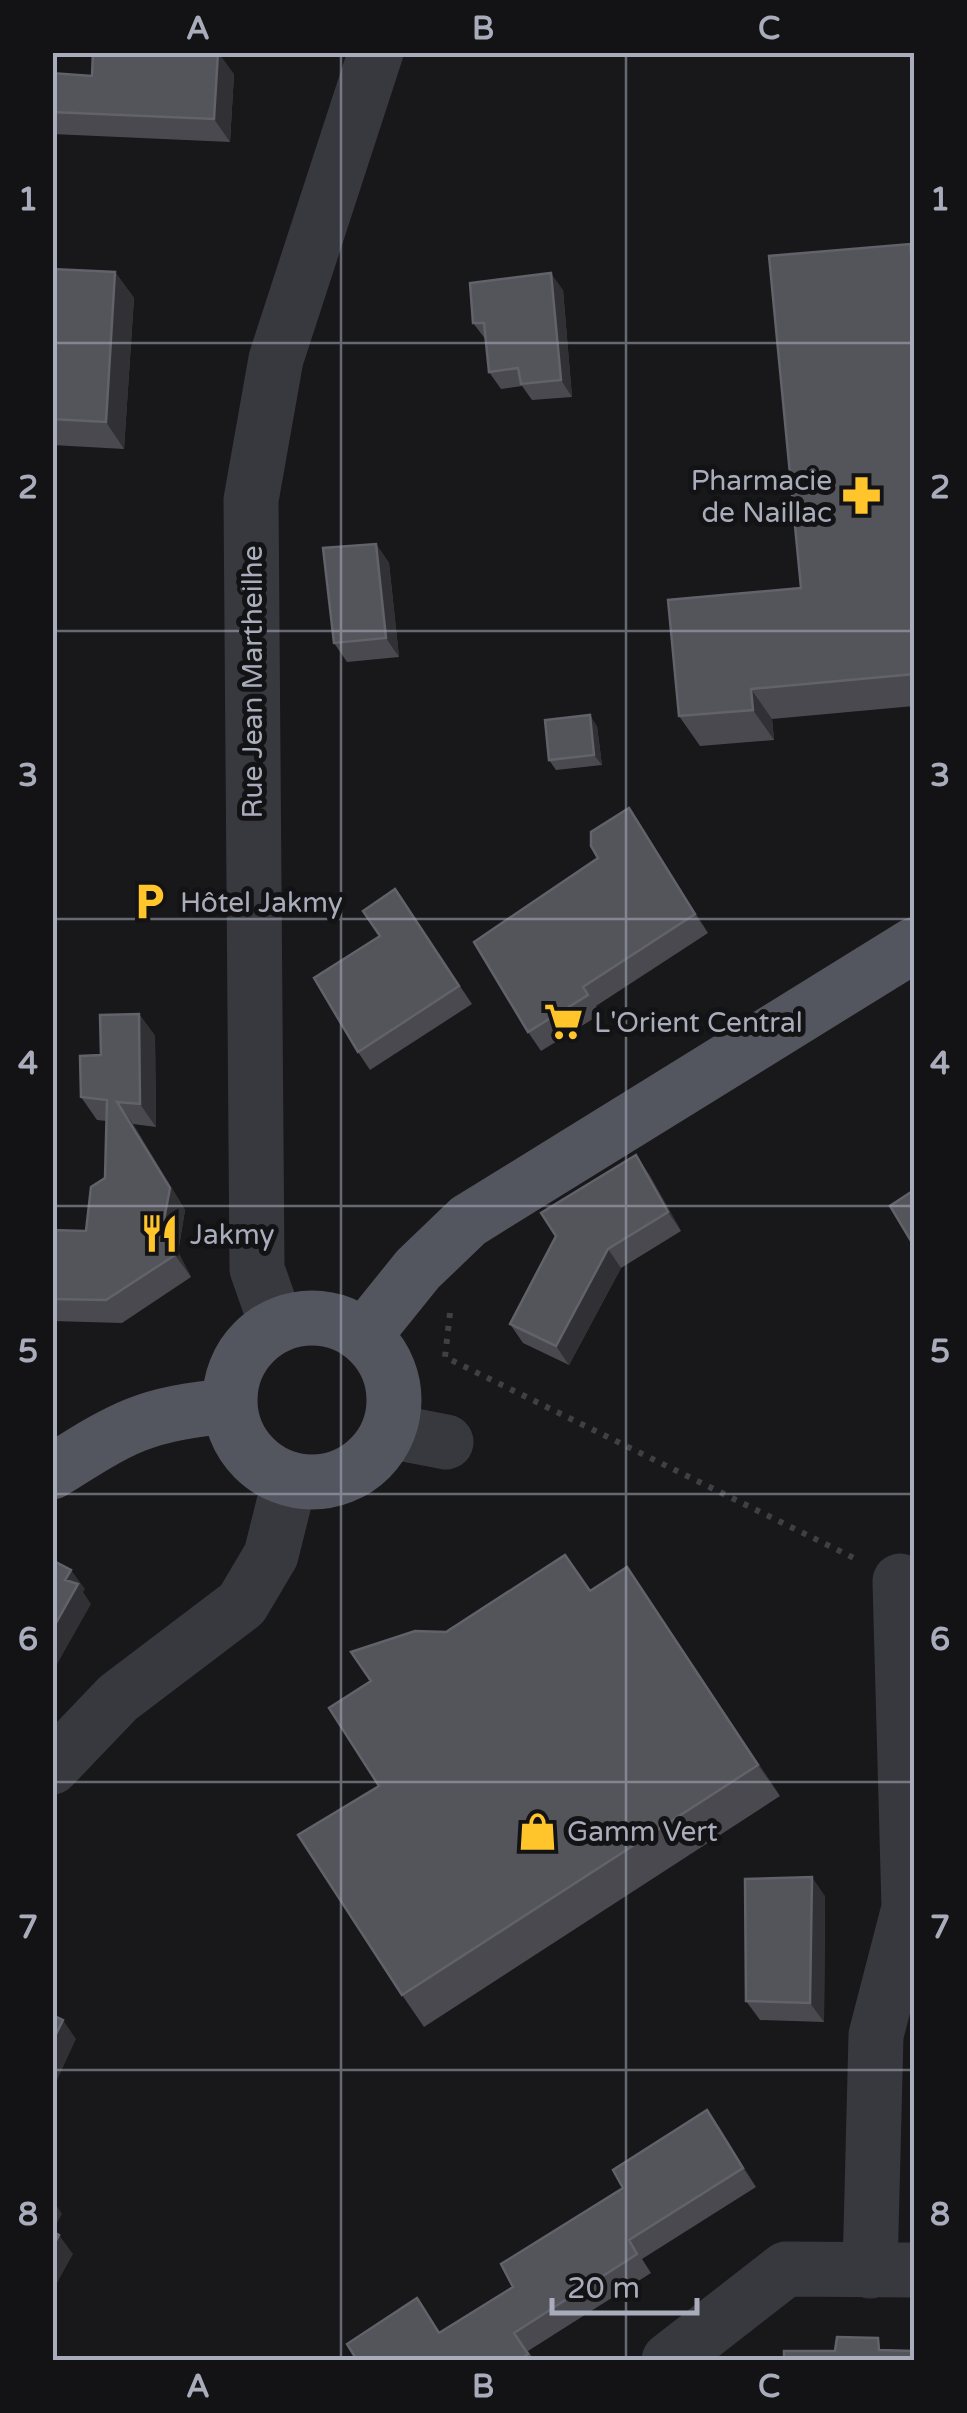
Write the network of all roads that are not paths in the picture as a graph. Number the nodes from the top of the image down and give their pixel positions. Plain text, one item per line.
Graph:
1 (376, 52) edge
2 (914, 944) edge
3 (276, 1326) junction
4 (364, 1336) junction
5 (230, 1406) junction
6 (388, 1431) junction
7 (446, 1442) dead end
8 (52, 1472) edge
9 (290, 1479) junction
10 (900, 1581) road end
11 (52, 1768) edge
12 (892, 2270) edge
13 (670, 2360) edge

1 - 3 street, Rue Jean Martheilhe
2 - 4 main road
3 - 4 main road
3 - 5 main road
4 - 6 main road
5 - 8 main road
5 - 9 main road
6 - 7 street
6 - 9 main road
9 - 11 street
10 - 12 street
12 - 13 street

